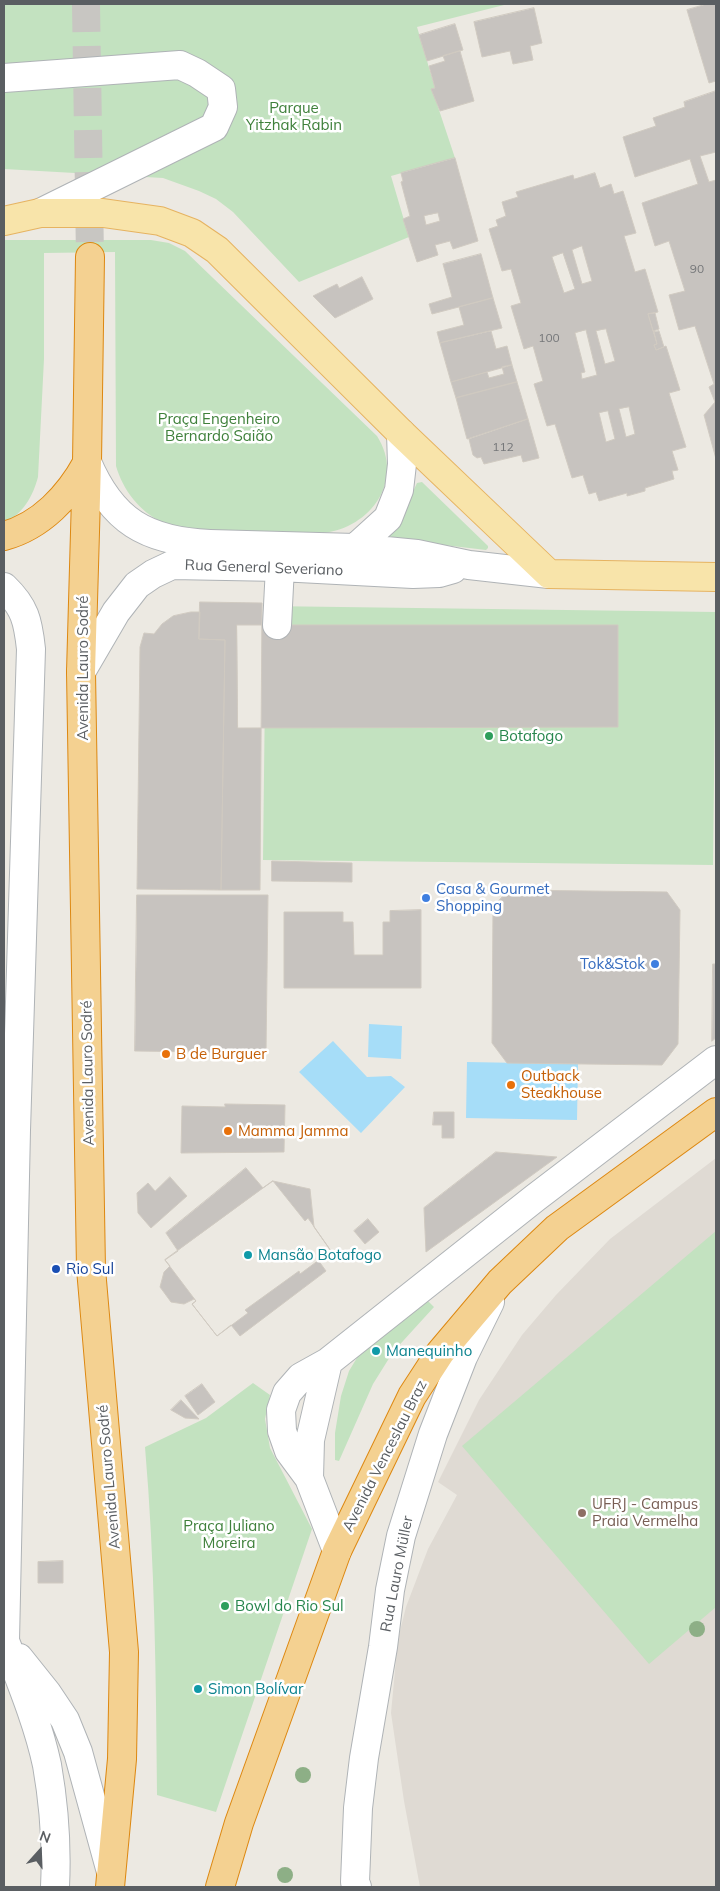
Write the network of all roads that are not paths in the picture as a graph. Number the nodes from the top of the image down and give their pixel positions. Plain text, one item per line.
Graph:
1 (4, 78) edge
2 (40, 213) junction
3 (4, 221) edge
4 (90, 257) tunnel mouth
5 (401, 433) junction
6 (87, 462) junction
7 (4, 536) edge
8 (355, 548) junction
9 (469, 565) junction
10 (280, 567) junction
11 (549, 574) junction
12 (716, 576) edge
13 (4, 587) edge
14 (278, 625) dead end
15 (81, 672) junction
16 (700, 1064) edge
17 (716, 1112) edge
18 (10, 1130) edge
19 (535, 1198) junction
20 (556, 1228) junction
21 (500, 1282) junction
22 (337, 1551) junction
23 (4, 1640) edge
24 (111, 1880) edge
25 (354, 1885) edge
26 (55, 1887) edge
27 (220, 1887) edge

1 - 2 street
2 - 3 main road
2 - 5 main road
4 - 6 highway, Avenida Lauro Sodré
5 - 8 street, Rua General Severiano
5 - 11 main road
6 - 7 highway
6 - 8 street, Rua General Severiano
6 - 15 highway, Avenida Lauro Sodré
8 - 9 street, Rua General Severiano
9 - 10 street, Rua General Severiano
9 - 11 street, Rua General Severiano
10 - 14 street
10 - 15 street, Rua General Severiano
11 - 12 main road, Rua General Severiano
13 - 18 street
15 - 24 highway, Avenida Lauro Sodré
16 - 19 street
17 - 20 highway, Avenida Venceslau Braz
18 - 23 street
19 - 20 street
19 - 22 street
20 - 21 highway, Avenida Venceslau Braz
21 - 22 highway, Avenida Venceslau Braz
21 - 25 street, Rua Lauro Müller
22 - 27 highway, Avenida Venceslau Braz
23 - 24 street
23 - 26 street

